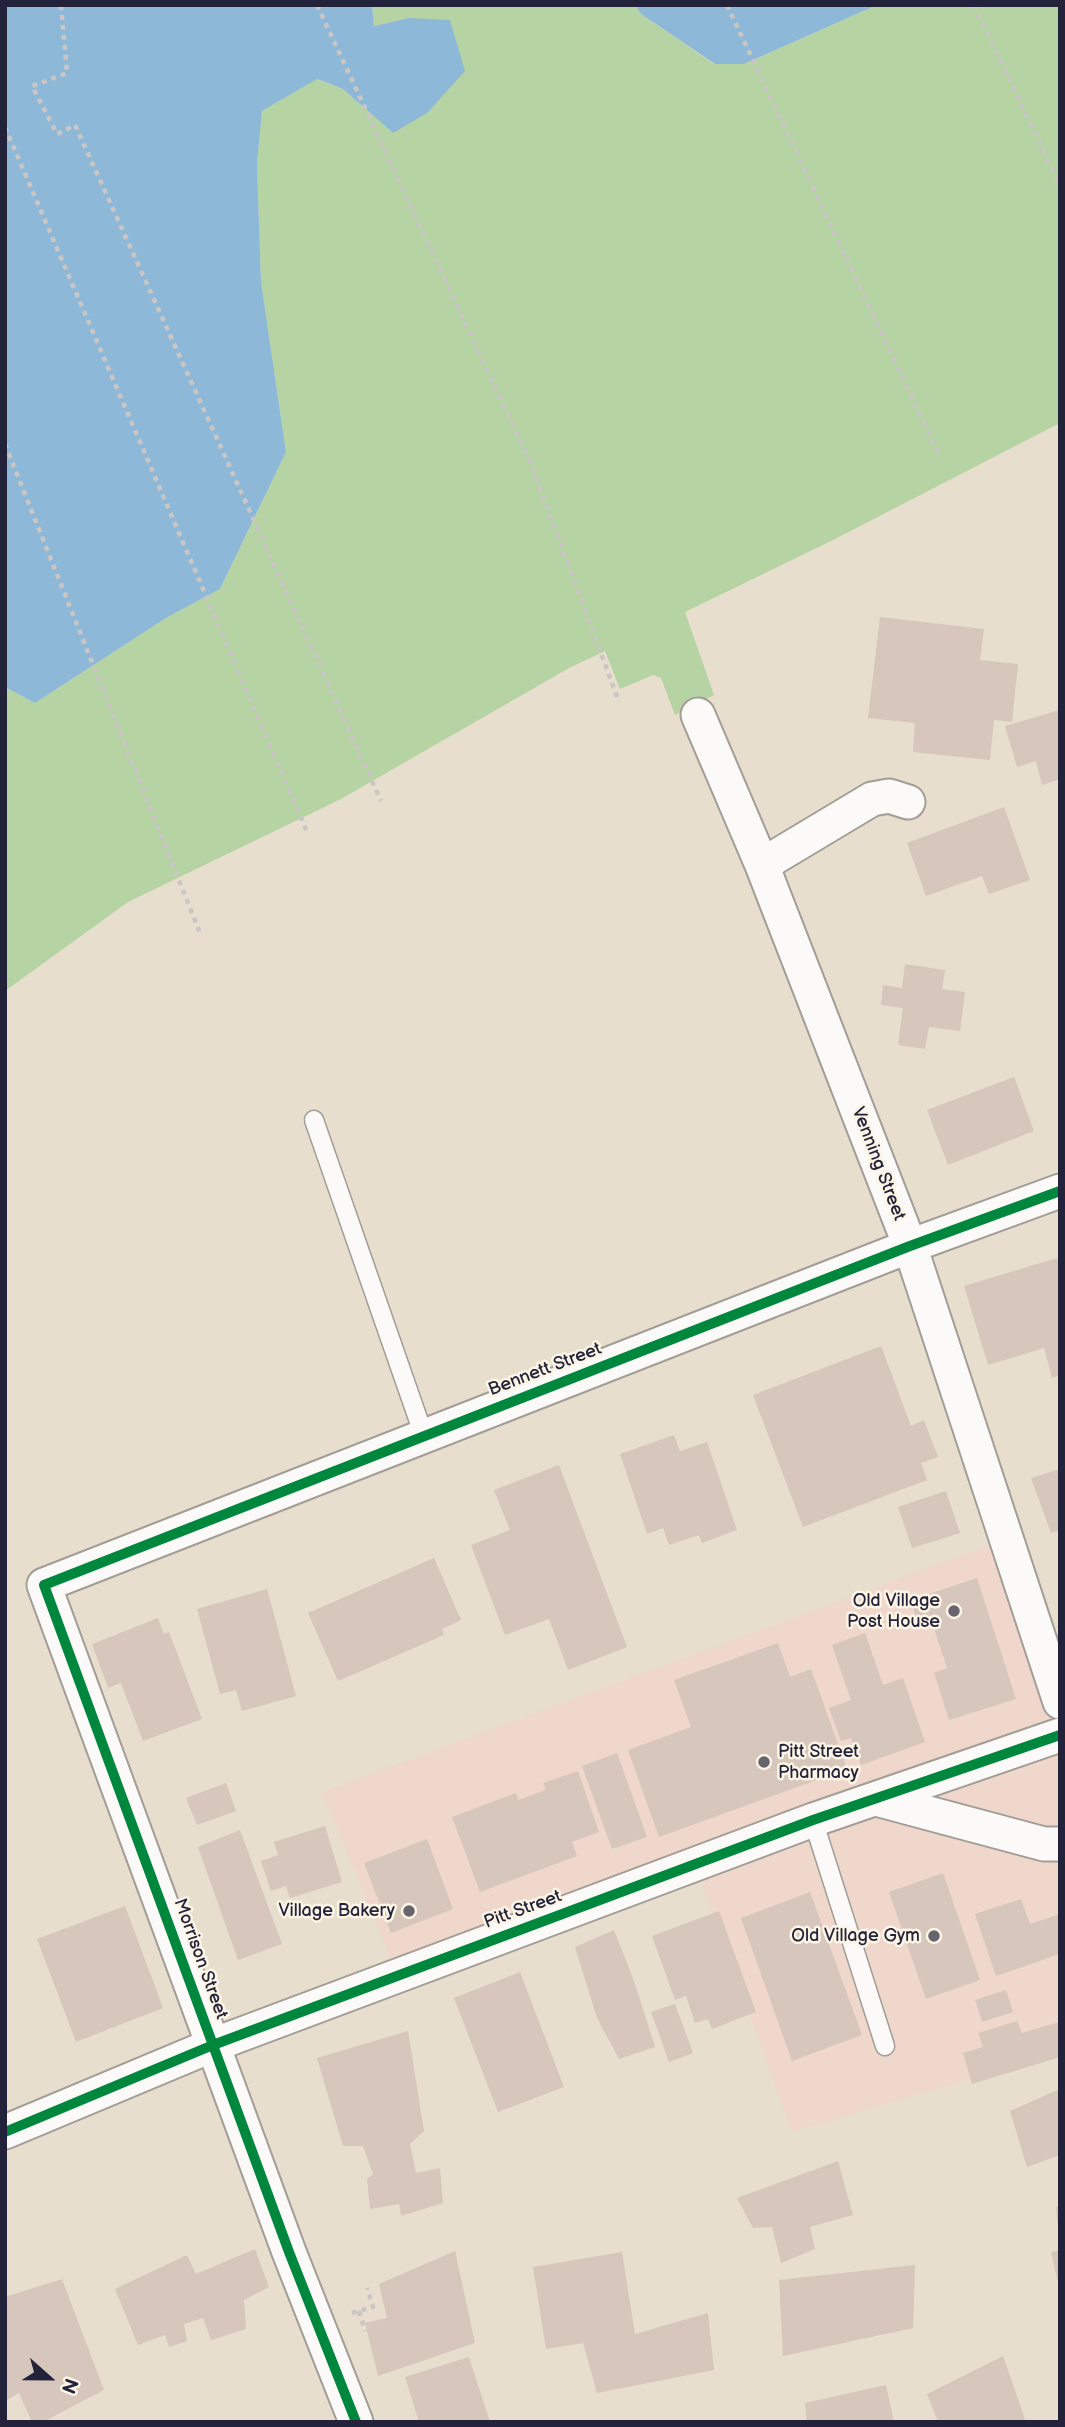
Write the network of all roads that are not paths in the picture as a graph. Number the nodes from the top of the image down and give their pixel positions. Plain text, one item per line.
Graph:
1 (698, 715) dead end
2 (908, 802) dead end
3 (762, 865) junction
4 (314, 1120) dead end
5 (1060, 1191) edge
6 (910, 1247) junction
7 (424, 1436) junction
8 (44, 1586) joint
9 (1060, 1702) edge
10 (1060, 1735) edge
11 (876, 1799) junction
12 (813, 1820) junction
13 (1060, 1844) edge
14 (213, 2045) junction
15 (886, 2046) dead end
16 (5, 2132) edge
17 (356, 2422) edge

1 - 3 street, Venning Street
2 - 3 street
3 - 6 street, Venning Street
4 - 7 lane
5 - 6 street, Bennett Street
6 - 7 street, Bennett Street
6 - 9 street, Venning Street
7 - 8 street, Bennett Street
8 - 14 street, Morrison Street
10 - 11 street, Pitt Street
11 - 12 street, Pitt Street
11 - 13 street
12 - 14 street, Pitt Street
12 - 15 lane
14 - 16 street, Pitt Street
14 - 17 street, Morrison Street

